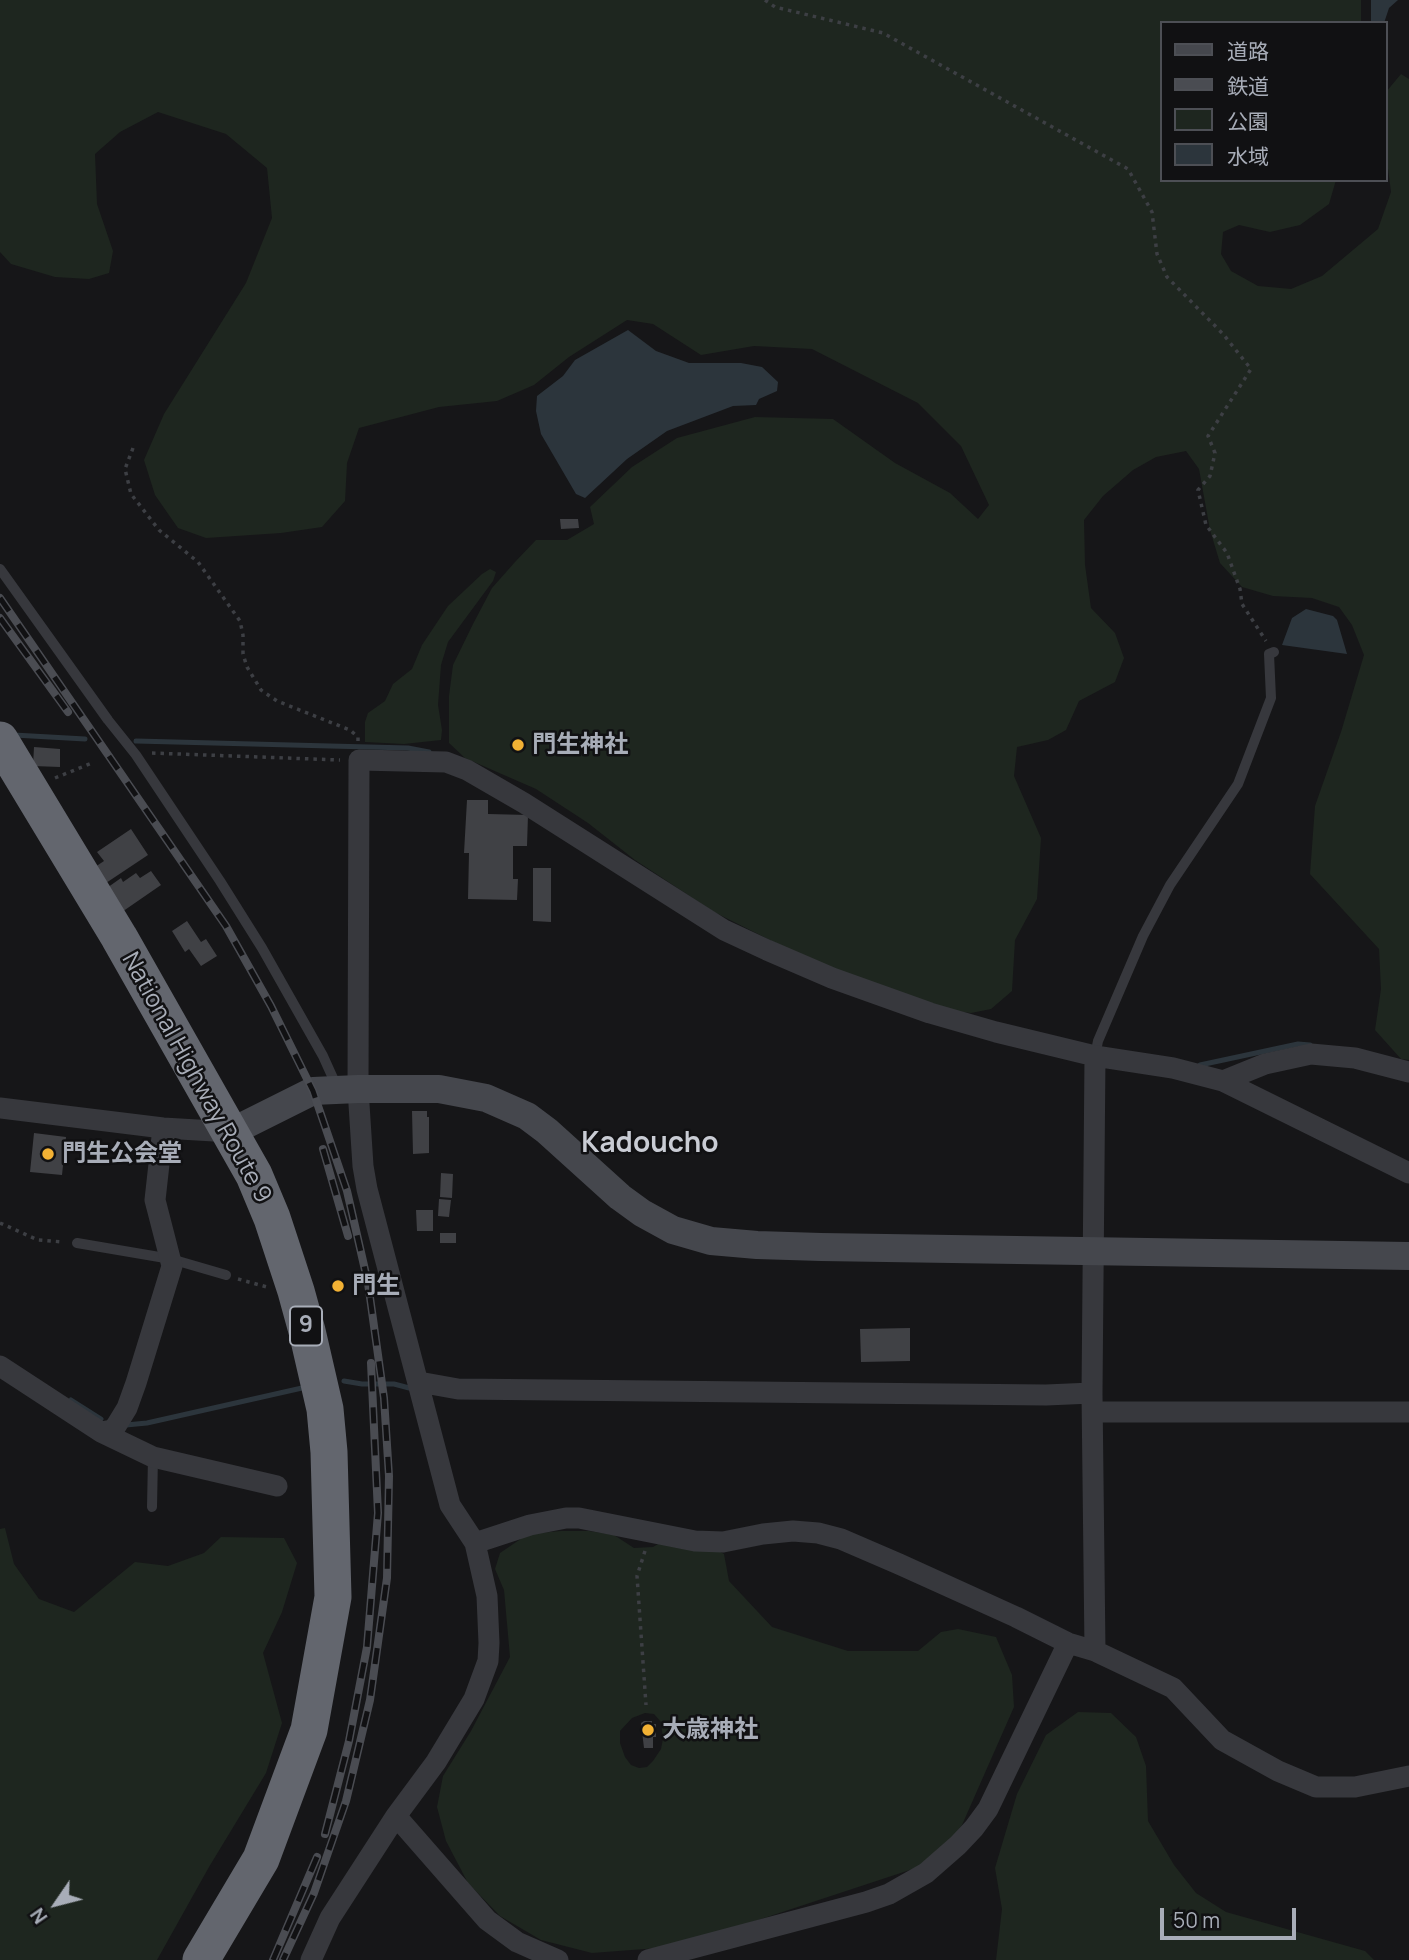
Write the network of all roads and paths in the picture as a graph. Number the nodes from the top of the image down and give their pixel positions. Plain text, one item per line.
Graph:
1 (765, 0) edge
2 (133, 448) dead end
3 (0, 569) edge
4 (1274, 652) joint
5 (2, 746) edge
6 (358, 751) junction
7 (136, 755) junction
8 (92, 763) dead end
9 (53, 779) dead end
10 (1097, 1049) junction
11 (1409, 1072) edge
12 (1223, 1081) junction
13 (348, 1089) junction
14 (0, 1108) edge
15 (163, 1128) junction
16 (231, 1132) junction
17 (1409, 1173) edge
18 (0, 1223) edge
19 (77, 1243) joint
20 (1094, 1250) junction
21 (1409, 1256) edge
22 (171, 1259) junction
23 (226, 1275) joint
24 (273, 1289) dead end
25 (0, 1366) edge
26 (421, 1390) junction
27 (1093, 1402) junction
28 (1409, 1412) edge
29 (101, 1432) junction
30 (153, 1457) junction
31 (277, 1486) dead end
32 (152, 1507) dead end
33 (651, 1532) junction
34 (475, 1543) junction
35 (1068, 1643) junction
36 (1095, 1651) junction
37 (646, 1705) dead end
38 (1409, 1776) edge
39 (396, 1816) junction
40 (201, 1960) edge
41 (311, 1960) edge
42 (558, 1960) edge
43 (649, 1960) edge

1 - 4 path
2 - 6 path
3 - 7 lane
4 - 10 lane
5 - 16 highway, National Highway Route 9 / 9
6 - 7 path
6 - 10 street
6 - 13 street
7 - 13 lane
8 - 9 path
10 - 12 street
10 - 20 street
11 - 12 street
12 - 17 street
13 - 16 street
13 - 20 street
13 - 26 street
14 - 15 street
15 - 16 street
15 - 22 street
16 - 40 highway, National Highway Route 9 / 9
18 - 19 path
19 - 22 lane
20 - 21 street
20 - 27 street
22 - 23 lane
22 - 29 street
23 - 24 path
25 - 29 street
26 - 27 street
26 - 34 street
27 - 28 street
27 - 36 street
29 - 30 street
30 - 31 street
30 - 32 lane
33 - 34 street
33 - 35 street
33 - 37 path
34 - 39 street
35 - 36 street
35 - 43 street
36 - 38 street
39 - 41 street
39 - 42 street

